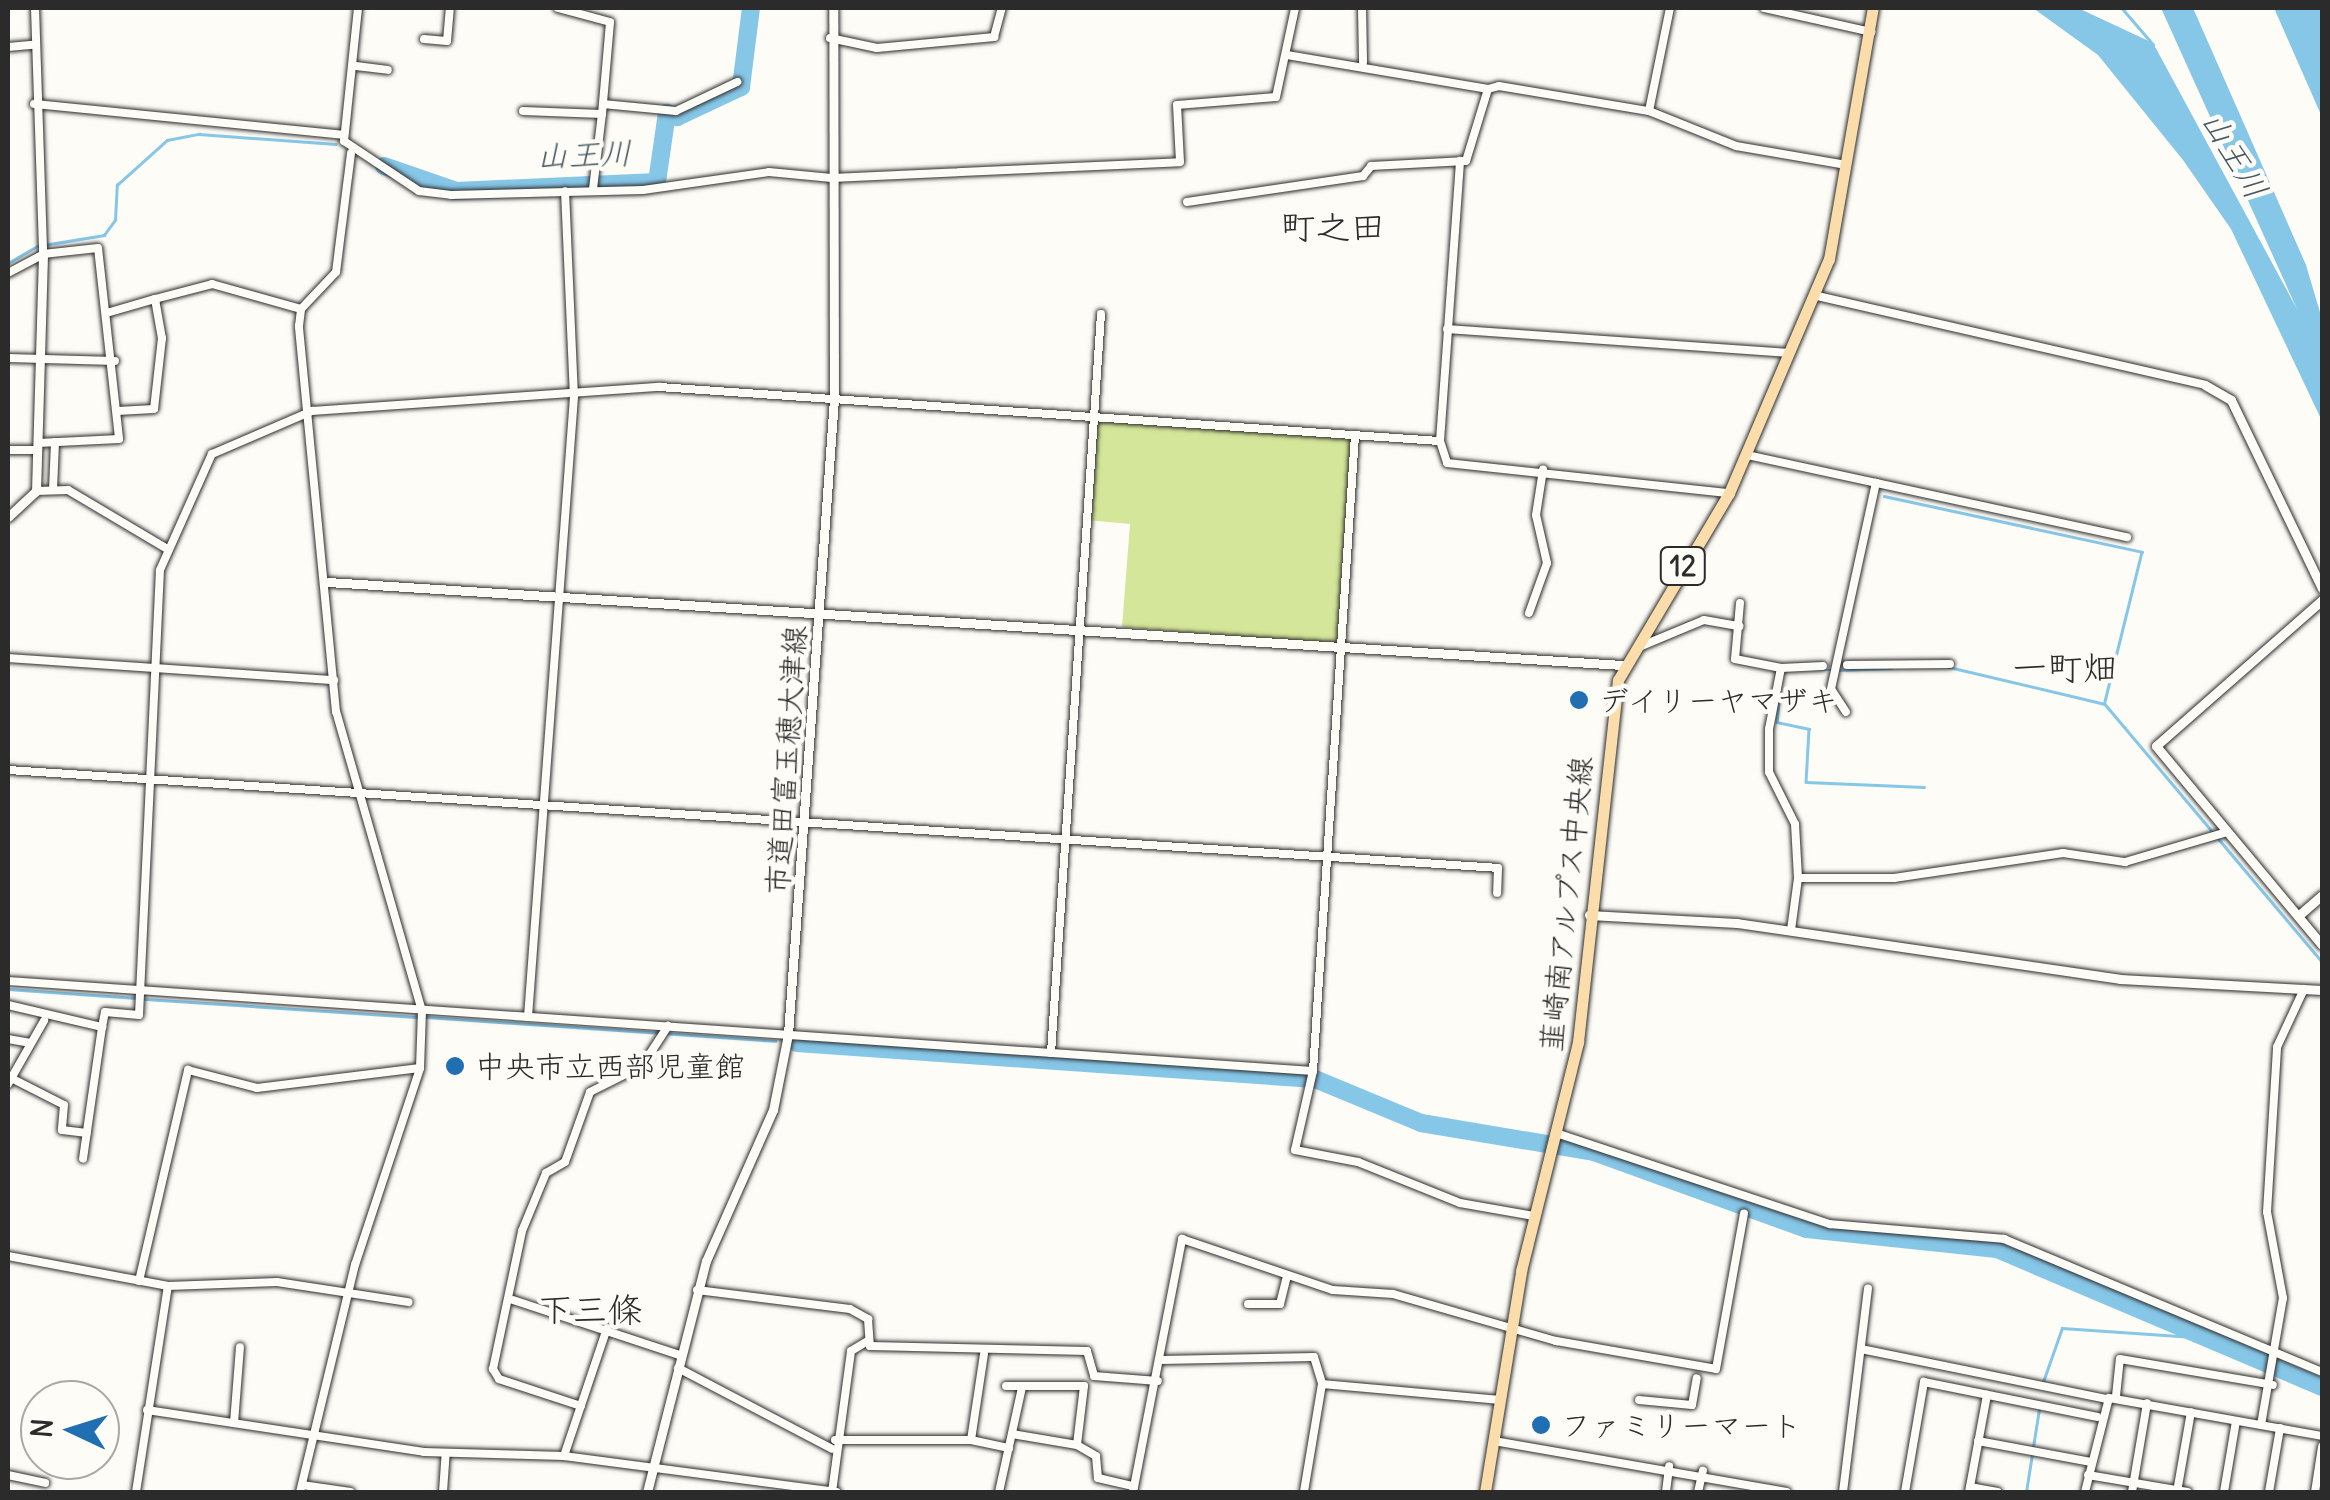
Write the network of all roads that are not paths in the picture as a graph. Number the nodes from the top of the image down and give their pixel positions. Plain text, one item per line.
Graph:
1 (35, 8) edge
2 (358, 8) edge
3 (450, 8) edge
4 (558, 8) edge
5 (569, 8) edge
6 (832, 8) edge
7 (1002, 8) edge
8 (1295, 8) edge
9 (1362, 8) edge
10 (1670, 8) edge
11 (1764, 8) edge
12 (1873, 8) edge
13 (1872, 32) junction
14 (830, 38) junction
15 (424, 39) dead end
16 (33, 45) junction
17 (8, 47) edge
18 (1287, 55) junction
19 (1363, 62) junction
20 (356, 66) junction
21 (388, 70) dead end
22 (737, 82) dead end
23 (1488, 89) junction
24 (34, 104) junction
25 (602, 109) junction
26 (523, 111) dead end
27 (1648, 111) junction
28 (343, 135) junction
29 (351, 153) junction
30 (1460, 161) junction
31 (1846, 165) junction
32 (832, 178) junction
33 (592, 189) junction
34 (565, 191) junction
35 (1188, 202) dead end
36 (45, 247) junction
37 (8, 274) edge
38 (1812, 296) junction
39 (155, 299) junction
40 (301, 309) junction
41 (110, 312) junction
42 (1101, 314) dead end
43 (1447, 329) junction
44 (1789, 353) junction
45 (8, 358) edge
46 (43, 359) junction
47 (114, 361) junction
48 (2206, 384) joint
49 (574, 397) junction
50 (834, 398) junction
51 (117, 411) junction
52 (312, 412) junction
53 (1093, 417) junction
54 (1355, 435) junction
55 (1440, 441) junction
56 (55, 442) junction
57 (38, 446) junction
58 (8, 450) edge
59 (1747, 456) junction
60 (1543, 470) junction
61 (1876, 483) junction
62 (53, 490) junction
63 (36, 491) junction
64 (1729, 493) junction
65 (8, 517) edge
66 (2127, 537) dead end
67 (169, 550) junction
68 (328, 582) junction
69 (2322, 588) edge
70 (558, 594) junction
71 (2322, 600) edge
72 (1740, 603) dead end
73 (822, 608) junction
74 (1529, 613) dead end
75 (1081, 624) junction
76 (1738, 626) junction
77 (1341, 645) junction
78 (8, 658) edge
79 (1950, 664) dead end
80 (1847, 665) dead end
81 (1622, 666) junction
82 (1823, 666) dead end
83 (1781, 668) junction
84 (162, 669) junction
85 (334, 680) junction
86 (1846, 712) dead end
87 (8, 770) edge
88 (154, 778) junction
89 (361, 795) junction
90 (544, 806) junction
91 (808, 822) junction
92 (2227, 832) junction
93 (1065, 839) junction
94 (1326, 856) junction
95 (1798, 878) junction
96 (1497, 893) dead end
97 (2322, 895) edge
98 (1589, 915) junction
99 (2298, 916) junction
100 (1792, 930) junction
101 (2322, 945) edge
102 (8, 980) edge
103 (2304, 989) junction
104 (2322, 990) edge
105 (142, 992) junction
106 (8, 1005) edge
107 (421, 1016) junction
108 (528, 1018) junction
109 (44, 1021) junction
110 (102, 1027) junction
111 (668, 1030) junction
112 (788, 1034) junction
113 (8, 1039) edge
114 (31, 1044) junction
115 (1051, 1053) junction
116 (420, 1068) junction
117 (1310, 1076) junction
118 (9, 1081) edge
119 (87, 1133) junction
120 (1554, 1140) junction
121 (83, 1159) dead end
122 (1744, 1213) dead end
123 (1534, 1216) junction
124 (8, 1256) edge
125 (1287, 1276) junction
126 (139, 1282) junction
127 (168, 1286) junction
128 (1868, 1289) dead end
129 (698, 1290) junction
130 (350, 1293) junction
131 (512, 1300) junction
132 (408, 1302) dead end
133 (1248, 1304) dead end
134 (1513, 1323) junction
135 (607, 1328) junction
136 (869, 1340) junction
137 (240, 1346) dead end
138 (1861, 1349) junction
139 (984, 1354) junction
140 (2279, 1354) junction
141 (682, 1356) junction
142 (1161, 1360) junction
143 (678, 1368) junction
144 (2322, 1372) edge
145 (1697, 1378) dead end
146 (1158, 1381) junction
147 (1322, 1384) junction
148 (2273, 1385) junction
149 (1006, 1386) dead end
150 (1022, 1387) junction
151 (1987, 1395) junction
152 (2111, 1398) junction
153 (1500, 1400) junction
154 (1639, 1400) dead end
155 (2146, 1403) junction
156 (581, 1406) junction
157 (147, 1410) junction
158 (2191, 1412) junction
159 (2098, 1417) junction
160 (2236, 1420) junction
161 (234, 1423) junction
162 (2261, 1425) junction
163 (2280, 1428) junction
164 (1012, 1434) junction
165 (312, 1435) junction
166 (2322, 1436) edge
167 (971, 1440) junction
168 (1494, 1441) junction
169 (1978, 1441) junction
170 (833, 1444) junction
171 (1077, 1445) junction
172 (2322, 1447) edge
173 (1009, 1448) junction
174 (446, 1453) junction
175 (564, 1456) junction
176 (2091, 1462) junction
177 (1669, 1466) junction
178 (653, 1472) junction
179 (1703, 1472) junction
180 (8, 1476) edge
181 (2088, 1476) junction
182 (44, 1483) dead end
183 (2132, 1488) edge
184 (301, 1489) edge
185 (1134, 1489) edge
186 (1970, 1490) edge
187 (136, 1492) edge
188 (350, 1492) edge
189 (443, 1492) edge
190 (647, 1492) edge
191 (834, 1492) edge
192 (999, 1492) edge
193 (1304, 1492) edge
194 (1485, 1492) edge
195 (1666, 1492) edge
196 (1698, 1492) edge
197 (1787, 1492) edge
198 (1843, 1492) edge
199 (1905, 1492) edge
200 (1998, 1492) edge
201 (2086, 1492) edge
202 (2177, 1492) edge
203 (2188, 1492) edge
204 (2224, 1492) edge
205 (2269, 1492) edge
206 (2315, 1492) edge

1 - 16 street
2 - 20 street
3 - 15 street
4 - 5 street
5 - 25 street
6 - 14 street, 市道田富玉穂大津線
7 - 14 street
8 - 18 street
9 - 19 street
10 - 27 street
11 - 13 street
12 - 13 main road, 韮崎南アルプス中央線 / 12
13 - 31 main road, 韮崎南アルプス中央線 / 12
14 - 32 street, 市道田富玉穂大津線
16 - 17 street
16 - 24 street
18 - 19 street
18 - 32 street
19 - 23 street
20 - 21 street
20 - 28 street
22 - 25 street
23 - 27 street
23 - 30 street
24 - 28 street
24 - 36 street
25 - 26 street
25 - 33 street
27 - 31 street
28 - 29 street
29 - 34 street
29 - 40 street
30 - 35 street
30 - 43 street
31 - 38 main road, 韮崎南アルプス中央線 / 12
32 - 33 street
32 - 50 street, 市道田富玉穂大津線
33 - 34 street
34 - 49 street
36 - 37 street
36 - 41 street
36 - 46 street
38 - 44 main road, 韮崎南アルプス中央線 / 12
38 - 48 street
39 - 40 street
39 - 41 street
39 - 51 street
40 - 52 street
41 - 47 street
42 - 53 street
43 - 44 street
43 - 55 street
44 - 59 main road, 韮崎南アルプス中央線 / 12
45 - 46 street
46 - 47 street
46 - 57 street
47 - 51 street
48 - 69 street
49 - 50 street
49 - 52 street
49 - 70 street
50 - 53 street
50 - 73 street, 市道田富玉穂大津線
51 - 56 street
52 - 67 street
52 - 68 street
53 - 54 street
53 - 75 street
54 - 55 street
54 - 77 street
55 - 60 street
56 - 57 street
56 - 62 street
57 - 58 street
57 - 63 street
59 - 61 street
59 - 64 main road, 韮崎南アルプス中央線 / 12
60 - 64 street
60 - 74 street
61 - 66 street
61 - 86 street
62 - 63 street
62 - 67 street
63 - 65 street
64 - 81 main road, 韮崎南アルプス中央線 / 12
67 - 84 street
68 - 70 street
68 - 85 street
70 - 73 street
70 - 90 street
71 - 92 street
72 - 76 street
73 - 75 street
73 - 91 street, 市道田富玉穂大津線
75 - 77 street
75 - 93 street
76 - 81 street
76 - 83 street
77 - 81 street
77 - 94 street
78 - 84 street
79 - 80 street
81 - 98 main road, 韮崎南アルプス中央線 / 12
82 - 83 street
83 - 95 street
84 - 85 street
84 - 88 street
85 - 89 street
87 - 88 street
88 - 89 street
88 - 105 street
89 - 90 street
89 - 107 street
90 - 91 street
90 - 108 street
91 - 93 street
91 - 112 street, 市道田富玉穂大津線
92 - 95 street
92 - 99 street
93 - 94 street
93 - 115 street
94 - 96 street
94 - 117 street
95 - 100 street
97 - 99 street
98 - 100 street
98 - 120 main road, 韮崎南アルプス中央線 / 12
99 - 101 street
100 - 103 street
102 - 105 street
103 - 104 street
103 - 140 street
105 - 107 street
105 - 110 street
106 - 109 street
107 - 108 street
107 - 116 street
108 - 111 street
109 - 110 street
109 - 114 street
110 - 119 street
111 - 112 street
111 - 131 street
112 - 115 street
112 - 129 street, 市道田富玉穂大津線
113 - 114 street
114 - 118 street
115 - 117 street
116 - 126 street
116 - 130 street
117 - 123 street
118 - 119 street
119 - 121 street
120 - 123 main road, 韮崎南アルプス中央線 / 12
120 - 140 street
122 - 134 street
123 - 134 main road, 韮崎南アルプス中央線 / 12
124 - 126 street
125 - 133 street
125 - 134 street
125 - 142 street
126 - 127 street
127 - 130 street
127 - 157 street
128 - 138 street
129 - 136 street
129 - 141 street, 市道田富玉穂大津線
130 - 132 street
130 - 165 street
131 - 135 street
131 - 156 street
134 - 153 main road, 韮崎南アルプス中央線 / 12
135 - 141 street
135 - 156 street
136 - 139 street
136 - 170 street
137 - 161 street
138 - 152 street
138 - 198 street
139 - 146 street
139 - 167 street
140 - 144 street
140 - 148 street
141 - 143 street, 市道田富玉穂大津線
142 - 146 street
142 - 147 street
143 - 170 street
143 - 178 street, 市道田富玉穂大津線
145 - 154 street
146 - 185 street
147 - 153 street
147 - 193 street
148 - 152 street
148 - 162 street
149 - 150 street
150 - 164 street
150 - 171 street
151 - 159 street
151 - 169 street
151 - 199 street
152 - 155 street
152 - 159 street
153 - 168 main road, 韮崎南アルプス中央線 / 12
155 - 158 street
155 - 183 street
156 - 175 street
157 - 161 street
157 - 187 street
158 - 160 street
158 - 202 street
159 - 176 street
160 - 162 street
160 - 204 street
161 - 165 street
162 - 163 street
163 - 166 street
163 - 205 street
164 - 171 street
164 - 173 street
165 - 174 street
165 - 184 street
167 - 170 street
167 - 173 street
168 - 177 street
168 - 194 main road, 韮崎南アルプス中央線 / 12
169 - 176 street
169 - 186 street
170 - 191 street
171 - 185 street
172 - 206 street
173 - 192 street
174 - 175 street
174 - 189 street
175 - 178 street
176 - 181 street
177 - 179 street
177 - 195 street
178 - 190 street, 市道田富玉穂大津線
178 - 191 street
179 - 196 street
179 - 197 street
180 - 182 street
181 - 183 street
181 - 201 street
183 - 202 street
184 - 188 street
186 - 200 street
202 - 203 street

